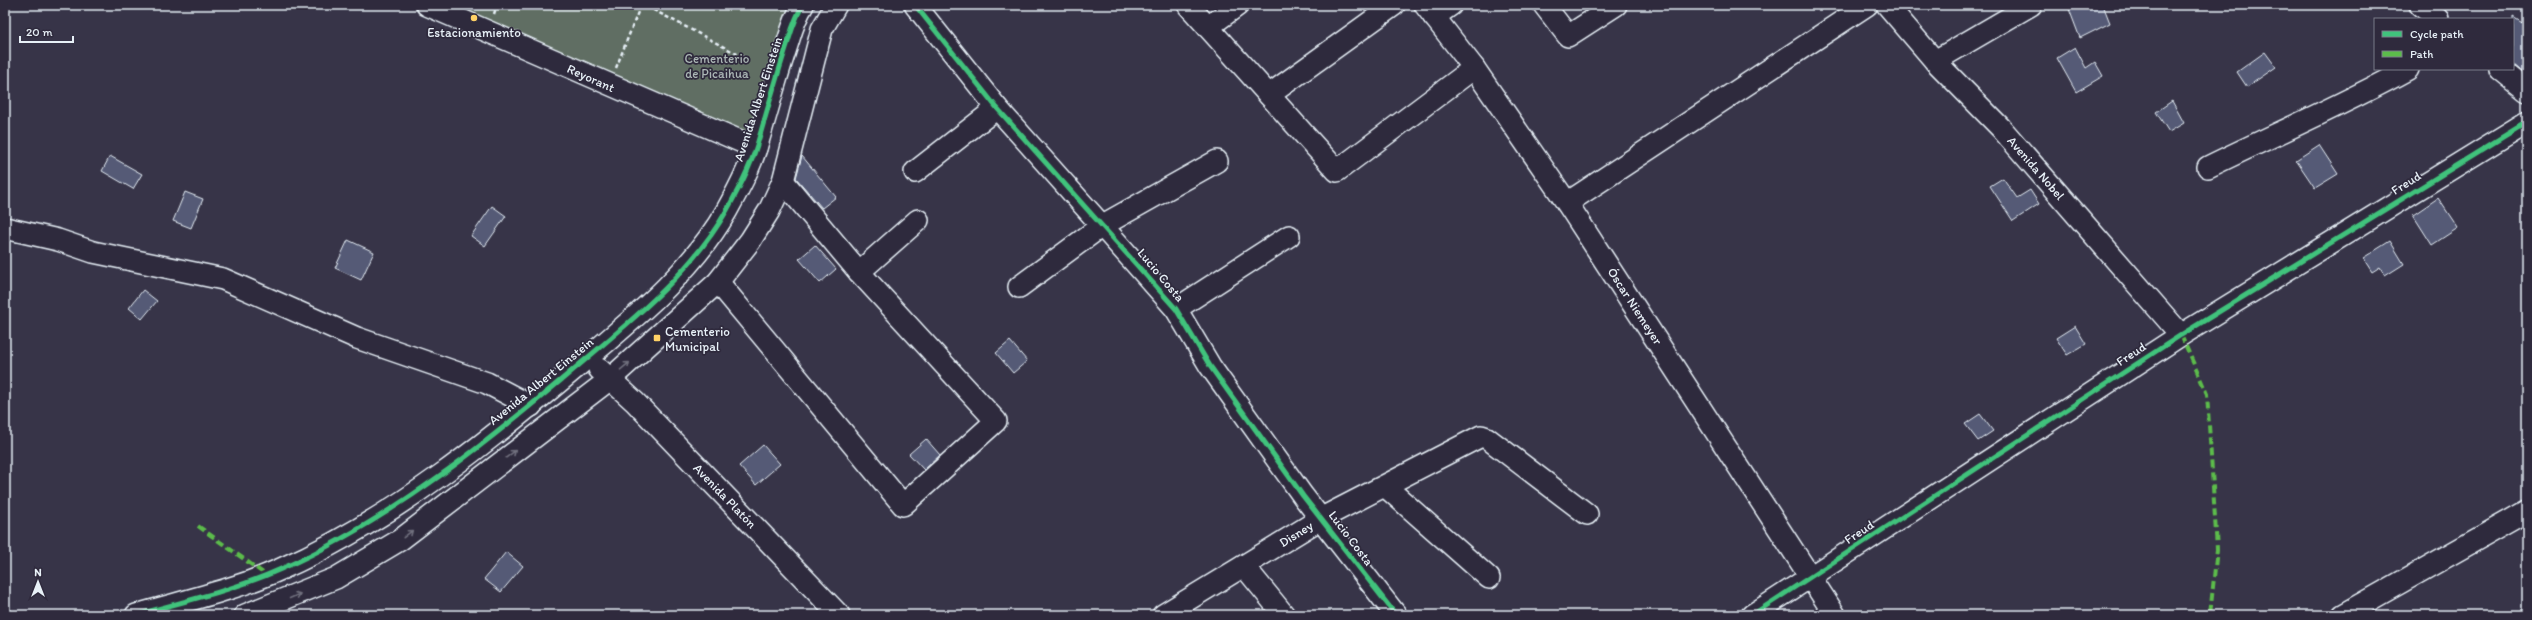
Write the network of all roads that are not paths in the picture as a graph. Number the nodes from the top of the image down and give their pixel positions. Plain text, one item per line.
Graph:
1 (427, 5) edge
2 (803, 5) edge
3 (836, 5) edge
4 (915, 5) edge
5 (1188, 5) edge
6 (1238, 5) edge
7 (1394, 5) edge
8 (1451, 5) edge
9 (1544, 5) edge
10 (1616, 5) edge
11 (1867, 5) edge
12 (1887, 5) edge
13 (2032, 5) edge
14 (2420, 5) edge
15 (1429, 11) edge
16 (2437, 18) edge
17 (1208, 27) junction
18 (1935, 61) junction
19 (1474, 68) junction
20 (2406, 70) edge
21 (2501, 70) edge
22 (2527, 91) edge
23 (1269, 95) junction
24 (997, 108) junction
25 (2527, 122) edge
26 (756, 148) junction
27 (1217, 161) dead end
28 (2208, 167) dead end
29 (915, 172) dead end
30 (783, 181) junction
31 (1568, 203) junction
32 (918, 220) dead end
33 (1103, 225) junction
34 (5, 228) edge
35 (1289, 236) dead end
36 (859, 272) junction
37 (718, 282) junction
38 (1019, 287) dead end
39 (1176, 309) junction
40 (2181, 335) junction
41 (588, 357) junction
42 (609, 380) junction
43 (531, 406) junction
44 (1386, 487) junction
45 (2527, 511) edge
46 (1587, 514) dead end
47 (1322, 518) junction
48 (1244, 566) junction
49 (1811, 576) junction
50 (1489, 578) dead end
51 (136, 615) edge
52 (245, 615) edge
53 (839, 615) edge
54 (1163, 615) edge
55 (1284, 615) edge
56 (1396, 615) edge
57 (1752, 615) edge
58 (1835, 615) edge
59 (2343, 615) edge

1 - 26 street, Reyorant
2 - 26 street, Avenida Albert Einstein
3 - 30 street
4 - 24 street, Lucio Costa
5 - 17 street
6 - 17 street
7 - 23 street
8 - 15 street
9 - 10 street
11 - 31 street
12 - 18 street, Avenida Nobel
13 - 18 street
14 - 16 street
15 - 19 street, Óscar Niemeyer
17 - 23 street
18 - 40 street, Avenida Nobel
19 - 23 street
19 - 31 street, Óscar Niemeyer
20 - 28 street
21 - 22 street
24 - 29 street
24 - 33 street, Lucio Costa
25 - 40 street, Freud
26 - 41 street, Avenida Albert Einstein
27 - 33 street
30 - 36 street
30 - 37 street
31 - 49 street, Óscar Niemeyer
32 - 36 street
33 - 38 street
33 - 39 street, Lucio Costa
34 - 43 street
35 - 39 street
36 - 37 street
42 -> 37 street
39 - 47 street, Lucio Costa
40 - 49 street, Freud
41 - 42 street, Avenida Platón
41 - 43 street, Avenida Albert Einstein
52 -> 42 street
42 - 53 street, Avenida Platón
43 - 51 street, Avenida Albert Einstein
44 - 46 street, Disney
44 - 47 street, Disney
44 - 50 street
45 - 59 street
47 - 48 street, Disney
47 - 56 street, Lucio Costa
48 - 54 street, Disney
48 - 55 street
49 - 57 street, Freud
49 - 58 street, Óscar Niemeyer

